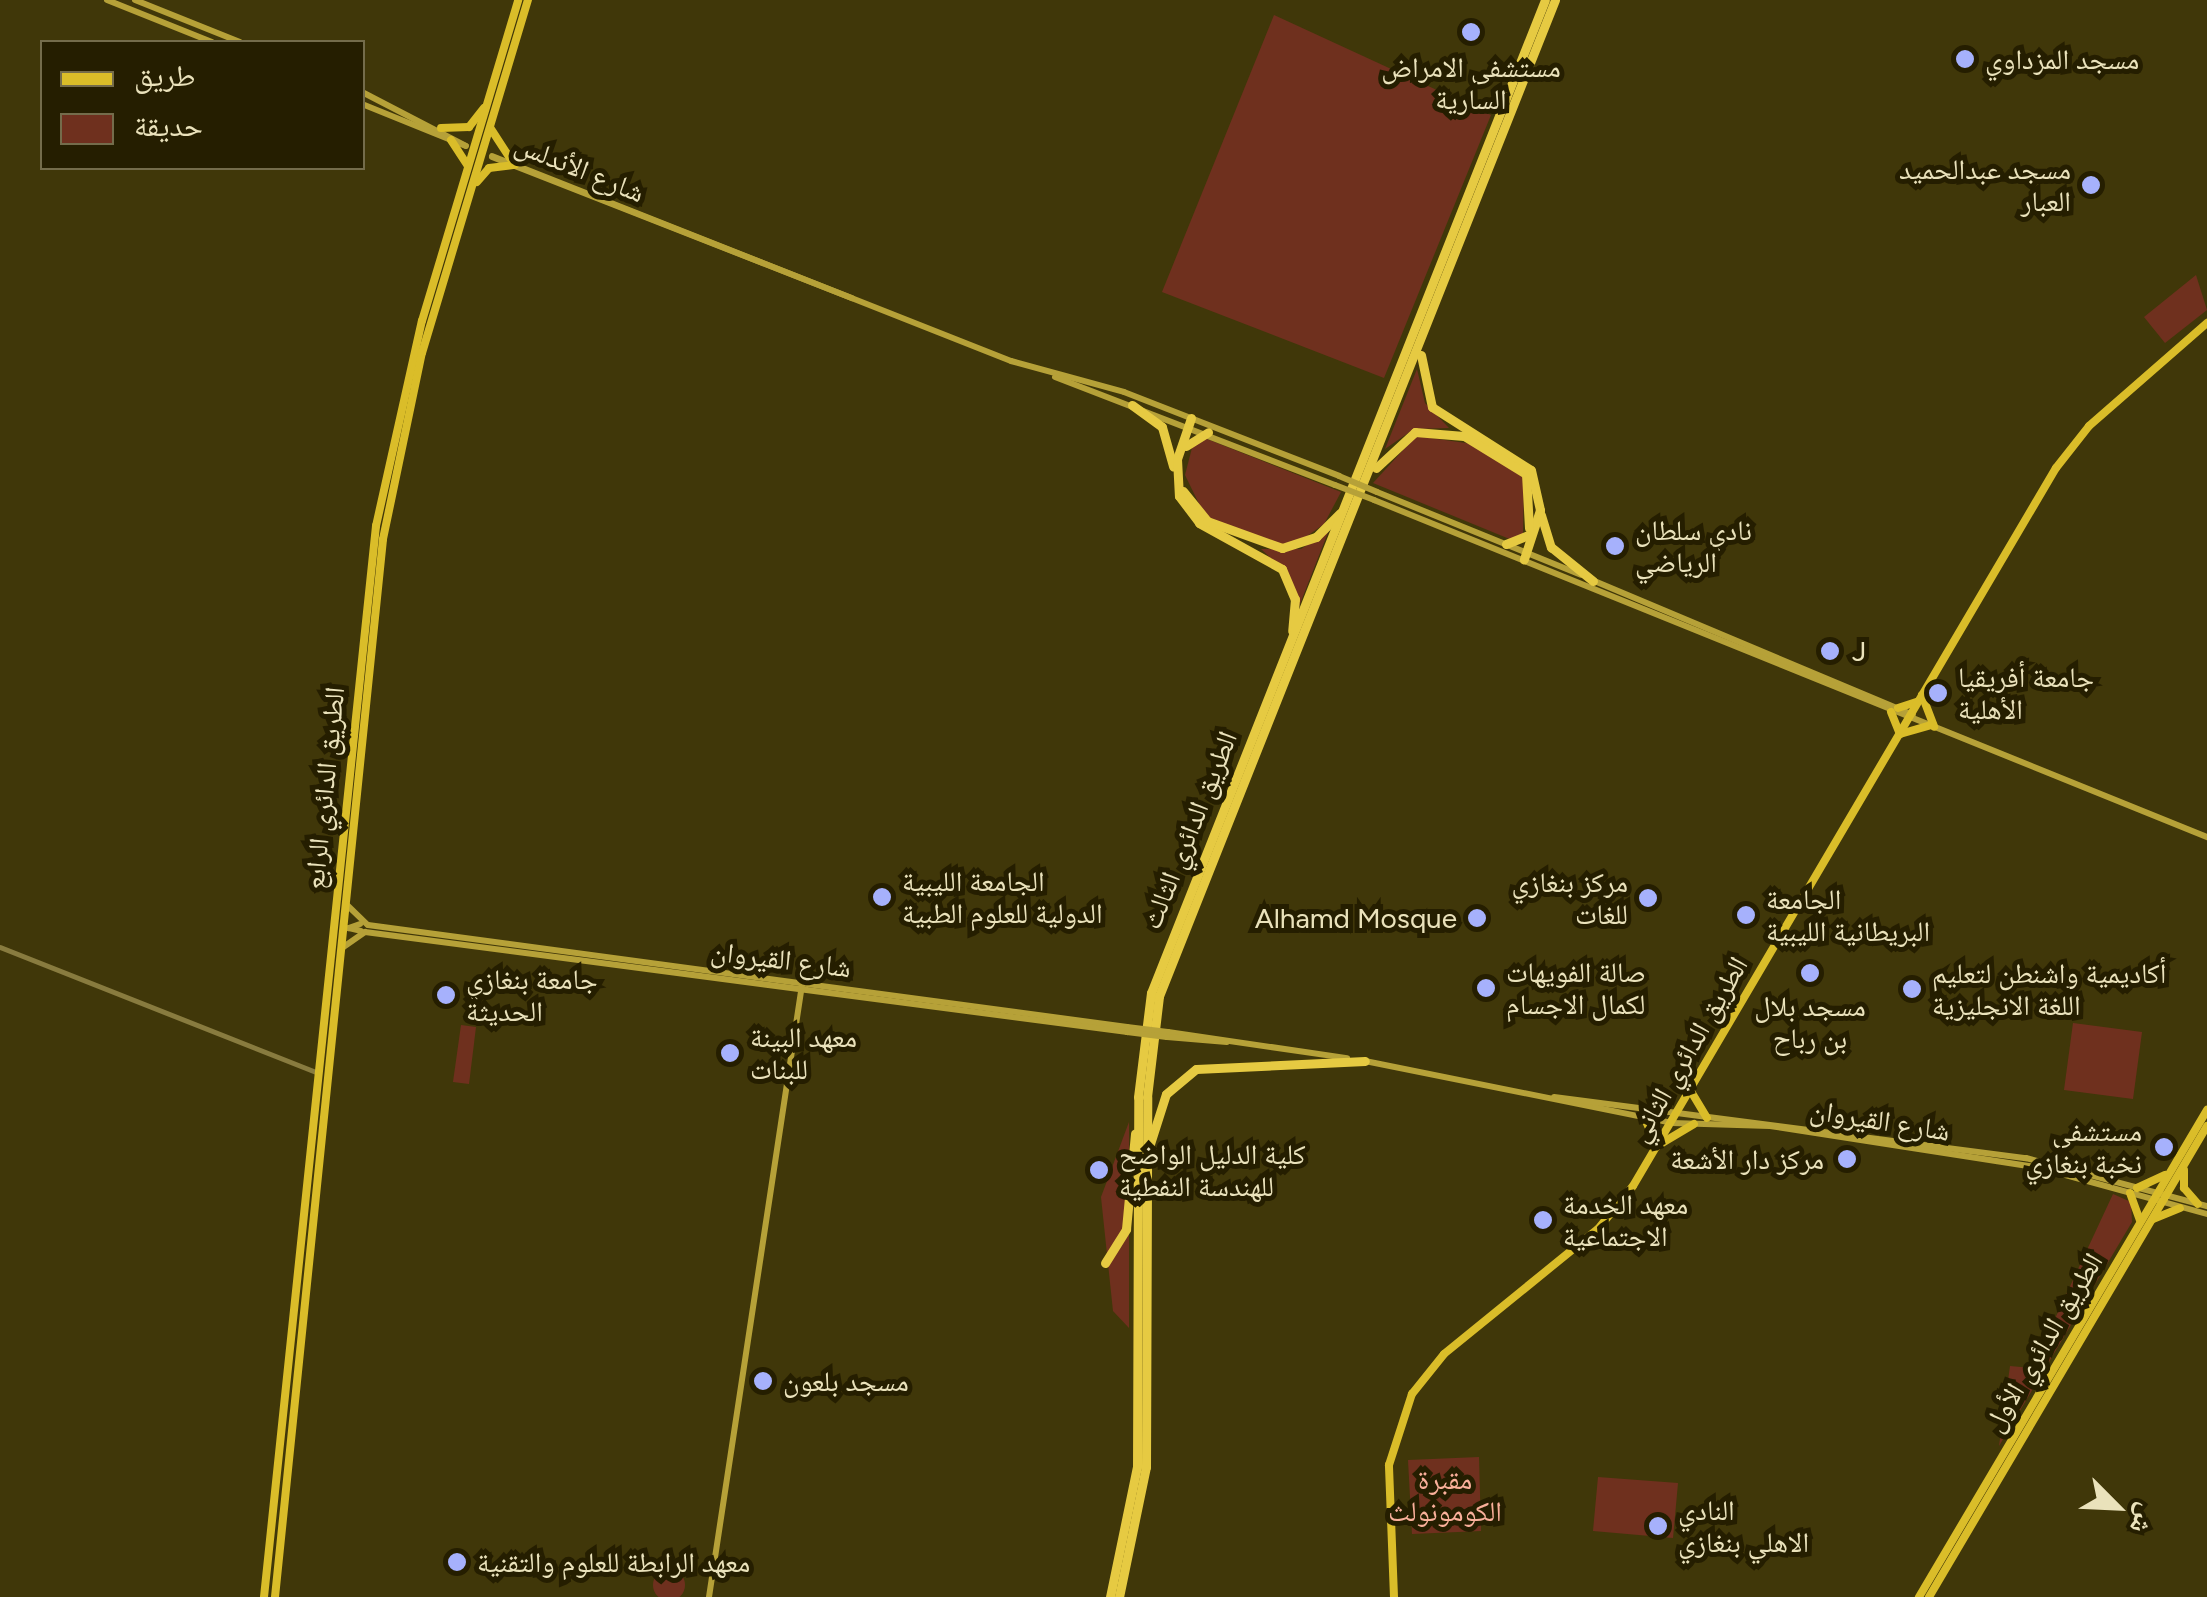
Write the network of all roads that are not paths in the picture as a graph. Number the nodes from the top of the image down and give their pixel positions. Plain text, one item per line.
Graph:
1 (108, 0) edge
2 (135, 0) edge
3 (518, 0) edge
4 (528, 0) edge
5 (1546, 0) edge
6 (1555, 0) edge
7 (207, 40) edge
8 (235, 40) edge
9 (365, 93) edge
10 (491, 96) junction
11 (1510, 104) junction
12 (365, 105) edge
13 (491, 122) junction
14 (1502, 122) junction
15 (441, 128) junction
16 (452, 140) junction
17 (512, 162) junction
18 (468, 171) junction
19 (472, 190) junction
20 (2207, 322) edge
21 (1422, 342) junction
22 (1050, 374) junction
23 (1132, 406) junction
24 (1192, 422) junction
25 (1208, 432) junction
26 (1186, 446) junction
27 (1368, 479) junction
28 (1337, 480) junction
29 (1176, 486) junction
30 (1375, 496) junction
31 (384, 504) junction
32 (1345, 508) junction
33 (1540, 510) junction
34 (1528, 535) junction
35 (1506, 544) junction
36 (1522, 555) junction
37 (1589, 584) junction
38 (1290, 644) junction
39 (1919, 698) junction
40 (1894, 710) junction
41 (1912, 717) junction
42 (1932, 726) junction
43 (1900, 734) junction
44 (2207, 837) edge
45 (344, 896) junction
46 (364, 928) junction
47 (0, 947) edge
48 (339, 954) junction
49 (802, 987) junction
50 (1366, 1061) junction
51 (315, 1072) junction
52 (1692, 1090) junction
53 (1542, 1096) junction
54 (2207, 1110) edge
55 (1707, 1118) junction
56 (1645, 1119) junction
57 (1674, 1120) junction
58 (1694, 1124) junction
59 (1138, 1126) junction
60 (2207, 1126) edge
61 (1658, 1146) junction
62 (1147, 1152) junction
63 (2184, 1166) junction
64 (2168, 1172) junction
65 (2134, 1190) junction
66 (2160, 1198) junction
67 (2203, 1205) edge
68 (2180, 1208) junction
69 (2207, 1214) edge
70 (2145, 1221) junction
71 (1105, 1262) dead end
72 (289, 1404) junction
73 (264, 1597) edge
74 (275, 1597) edge
75 (709, 1597) edge
76 (1110, 1597) edge
77 (1120, 1597) edge
78 (1394, 1597) edge
79 (1920, 1597) edge
80 (1929, 1597) edge

1 - 7 main road
2 - 8 main road
3 - 10 main road, الطريق الدائري الرابع
4 - 13 main road, الطريق الدائري الرابع
5 - 11 highway
6 - 11 highway
9 - 15 main road
10 - 15 main road
10 - 18 main road, الطريق الدائري الرابع
11 - 14 highway
12 - 16 main road
13 - 17 main road
13 - 19 main road, الطريق الدائري الرابع
14 - 21 highway, الطريق الدائري الثالث
14 - 32 highway, الطريق الدائري الثالث
15 - 16 main road
16 - 18 main road
17 - 19 main road
17 - 22 main road, شارع الأندلس
18 - 31 main road, الطريق الدائري الرابع
19 - 31 main road, الطريق الدائري الرابع
20 - 39 main road, الطريق الدائري الثاني
21 - 27 highway, الطريق الدائري الثالث
21 - 33 highway
22 - 23 main road, شارع الأندلس
22 - 24 main road, شارع الأندلس
23 - 24 main road, شارع الأندلس
23 - 29 highway
24 - 25 main road, شارع الأندلس
24 - 26 highway
24 - 28 main road, شارع الأندلس
24 - 29 highway
25 - 26 highway
25 - 28 main road, شارع الأندلس
26 - 32 highway
27 - 34 highway
27 - 62 highway, الطريق الدائري الثالث
28 - 30 main road, bridge
29 - 38 highway
30 - 35 main road
30 - 36 main road
31 - 45 main road, الطريق الدائري الرابع
31 - 51 main road, الطريق الدائري الرابع
32 - 38 highway, الطريق الدائري الثالث
33 - 36 highway
33 - 37 highway
34 - 35 highway
34 - 36 highway
35 - 36 main road
36 - 37 main road
37 - 40 main road
38 - 59 highway, الطريق الدائري الثالث
39 - 40 main road
39 - 41 main road, الطريق الدائري الثاني
39 - 42 main road
40 - 41 main road
40 - 43 main road
41 - 42 main road
41 - 43 main road, الطريق الدائري الثاني
42 - 43 main road
42 - 44 main road
43 - 52 main road, الطريق الدائري الثاني
45 - 46 main road
45 - 48 main road, الطريق الدائري الرابع
46 - 48 main road
46 - 49 main road, شارع القيروان
47 - 51 street
48 - 72 main road, الطريق الدائري الرابع
49 - 50 main road, شارع القيروان, bridge
49 - 75 main road
50 - 53 main road, شارع القيروان
50 - 62 highway
51 - 72 main road, الطريق الدائري الرابع
52 - 55 main road
52 - 57 main road, الطريق الدائري الثاني
53 - 56 main road, شارع القيروان
53 - 57 main road, شارع القيروان
54 - 64 main road, الطريق الدائري الأول
55 - 57 main road, شارع القيروان
55 - 65 main road, شارع القيروان
56 - 57 main road, شارع القيروان
56 - 61 main road
57 - 58 main road, شارع القيروان
57 - 61 main road, الطريق الدائري الثاني
58 - 61 main road
58 - 65 main road, شارع القيروان
59 - 71 highway
59 - 76 highway, الطريق الدائري الثالث
60 - 63 main road, الطريق الدائري الأول
61 - 78 main road, الطريق الدائري الثاني
62 - 77 highway, الطريق الدائري الثالث
63 - 66 main road, الطريق الدائري الأول
63 - 67 main road
64 - 65 main road
64 - 66 main road, الطريق الدائري الأول
65 - 66 main road, شارع القيروان
65 - 70 main road
66 - 67 main road, شارع القيروان
66 - 68 main road, شارع القيروان
66 - 70 main road, الطريق الدائري الأول
68 - 69 main road, شارع القيروان
68 - 70 main road
70 - 79 main road, الطريق الدائري الأول
70 - 80 main road, الطريق الدائري الأول
72 - 73 main road, الطريق الدائري الرابع
72 - 74 main road, الطريق الدائري الرابع

